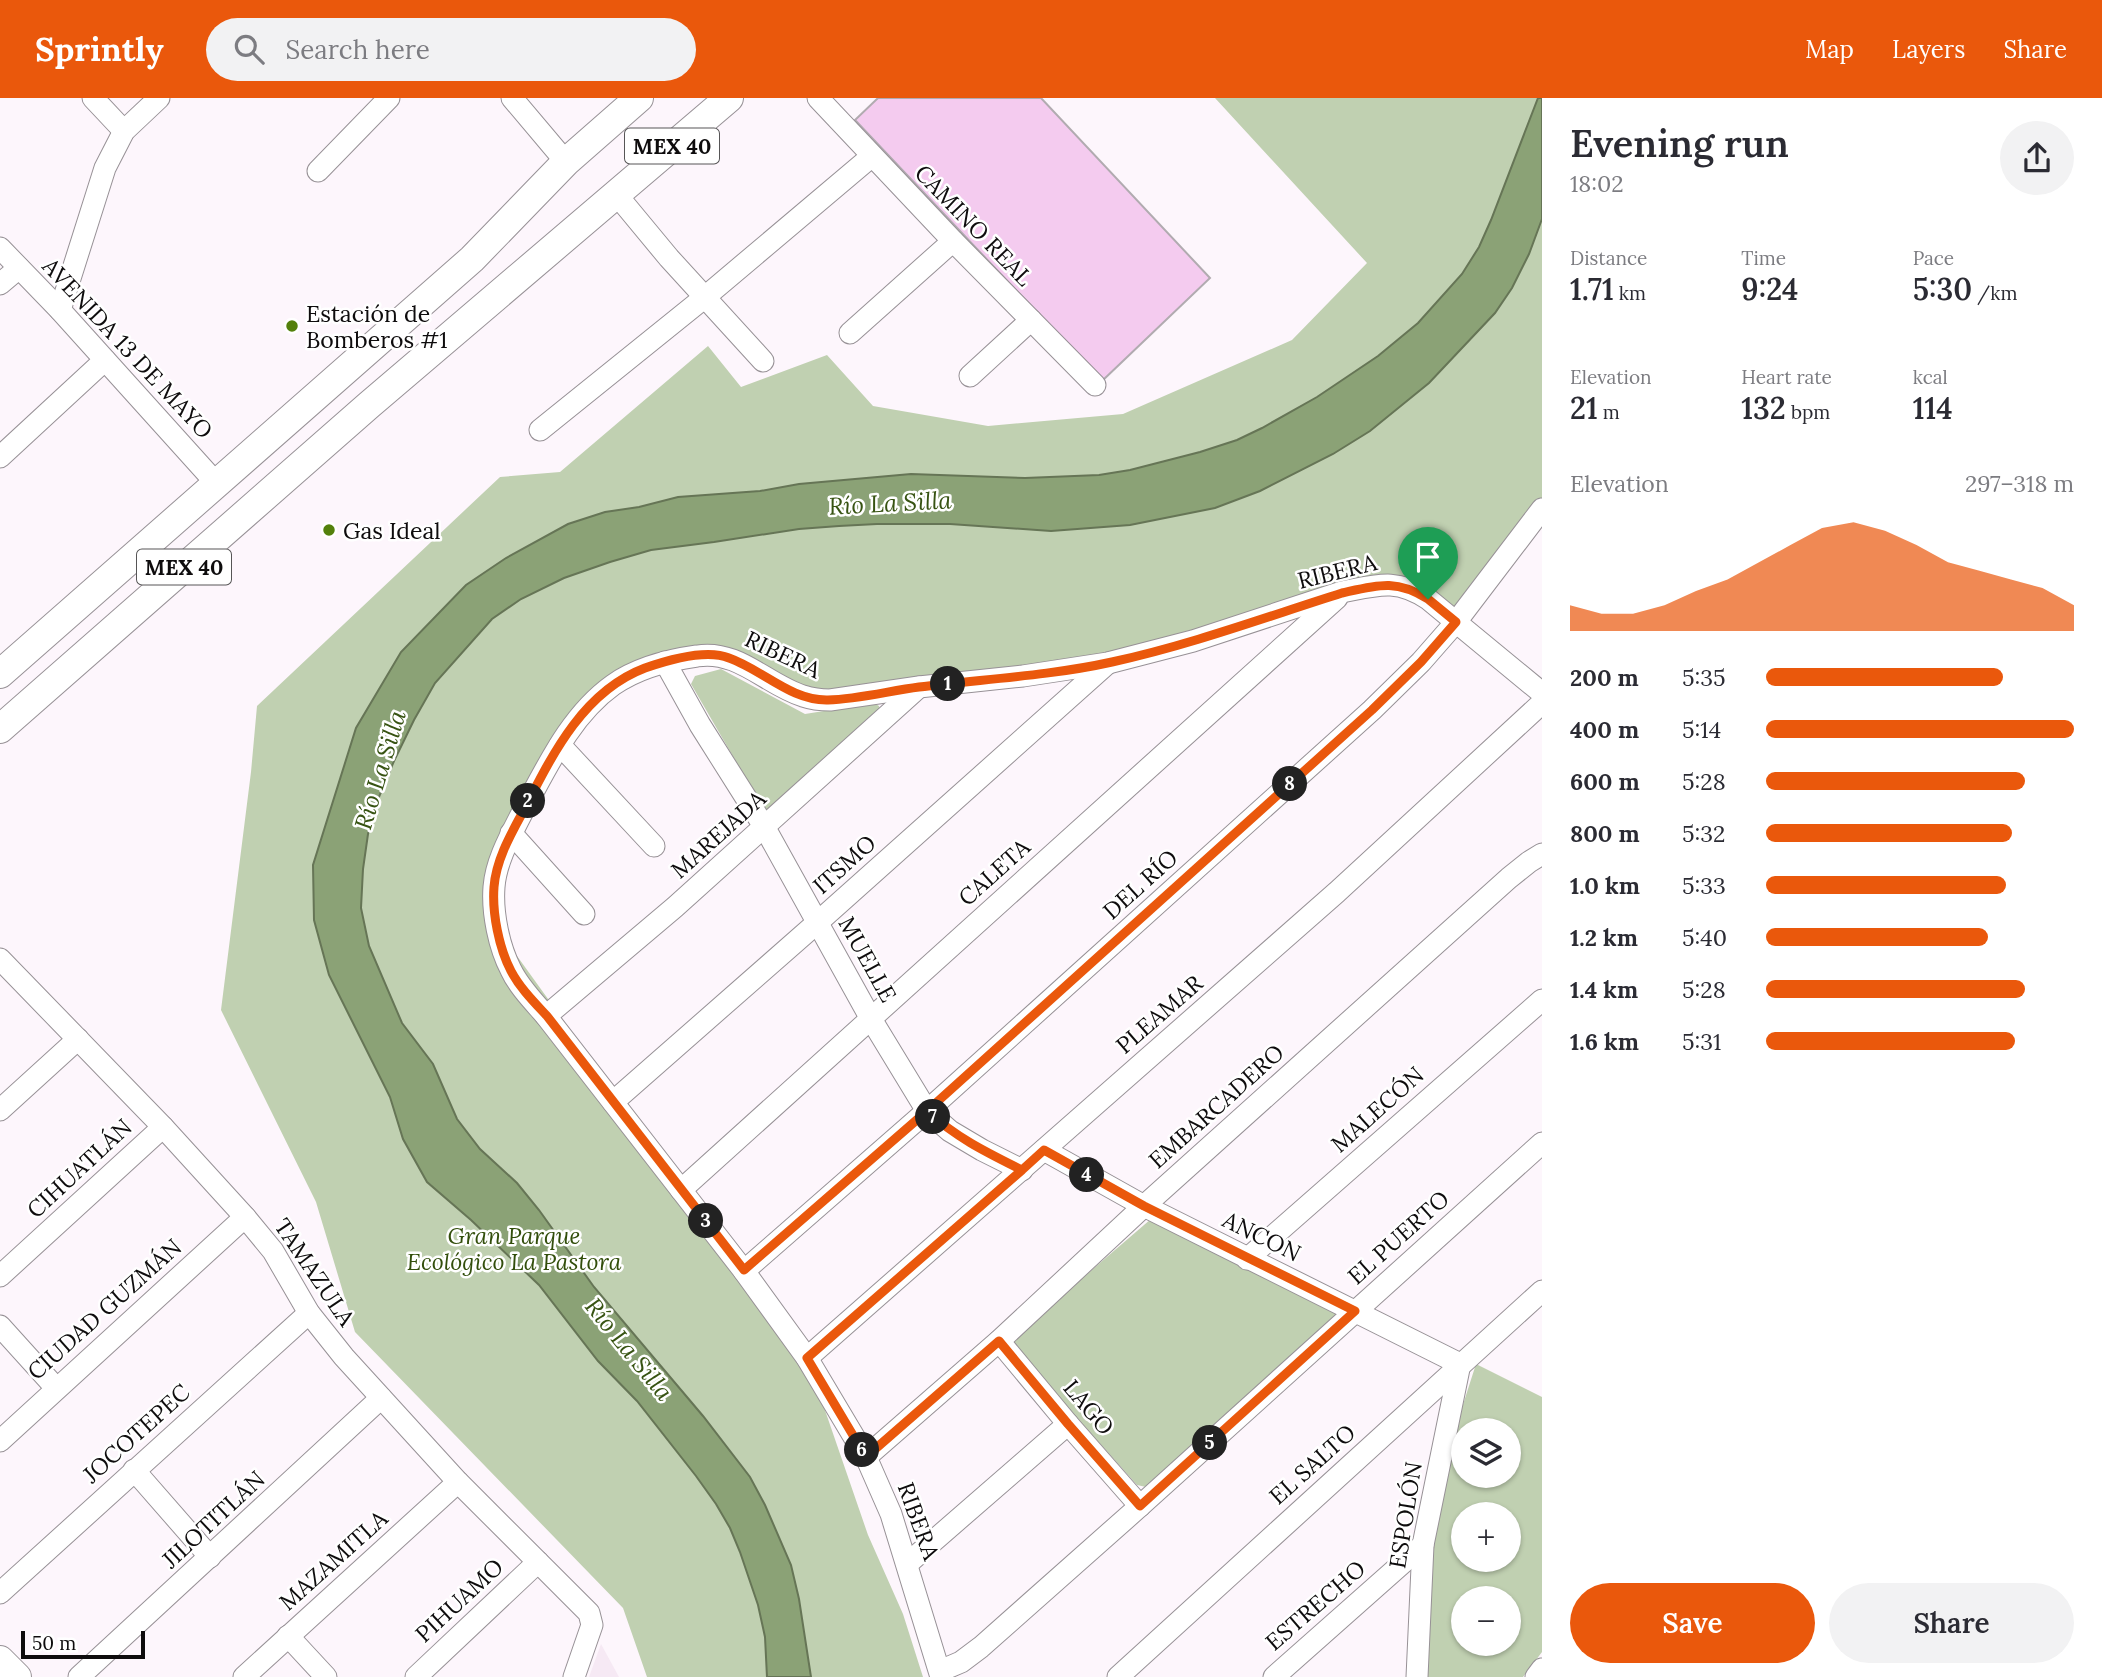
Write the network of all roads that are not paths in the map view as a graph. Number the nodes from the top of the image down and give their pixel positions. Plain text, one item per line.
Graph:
1 (93, 98) edge
2 (159, 98) edge
3 (388, 98) edge
4 (512, 98) edge
5 (639, 98) edge
6 (729, 98) edge
7 (818, 98) edge
8 (124, 131) junction
9 (872, 156) junction
10 (566, 162) junction
11 (318, 171) dead end
12 (616, 194) junction
13 (953, 241) junction
14 (0, 248) edge
15 (19, 268) junction
16 (0, 285) edge
17 (705, 297) junction
18 (60, 310) junction
19 (1031, 320) junction
20 (850, 333) dead end
21 (105, 360) junction
22 (763, 361) dead end
23 (339, 374) junction
24 (970, 376) dead end
25 (1096, 385) dead end
26 (369, 405) junction
27 (540, 430) dead end
28 (0, 457) edge
29 (216, 483) junction
30 (1542, 509) edge
31 (1342, 593) junction
32 (1456, 622) junction
33 (665, 663) junction
34 (1108, 663) junction
35 (0, 674) edge
36 (919, 687) junction
37 (1542, 693) edge
38 (1542, 703) edge
39 (0, 729) edge
40 (560, 744) junction
41 (765, 828) junction
42 (511, 833) junction
43 (654, 846) dead end
44 (1542, 854) edge
45 (584, 914) dead end
46 (818, 922) junction
47 (0, 959) edge
48 (1542, 1000) edge
49 (547, 1016) junction
50 (871, 1019) junction
51 (78, 1038) junction
52 (613, 1102) junction
53 (0, 1110) edge
54 (927, 1111) junction
55 (163, 1127) junction
56 (1542, 1143) edge
57 (1044, 1150) junction
58 (1022, 1170) junction
59 (681, 1190) junction
60 (1144, 1206) junction
61 (244, 1217) junction
62 (1247, 1259) junction
63 (744, 1270) junction
64 (0, 1276) edge
65 (1542, 1291) edge
66 (1355, 1311) junction
67 (309, 1313) junction
68 (0, 1326) edge
69 (999, 1341) junction
70 (807, 1358) junction
71 (1460, 1364) junction
72 (56, 1388) junction
73 (381, 1398) junction
74 (1068, 1424) junction
75 (0, 1441) edge
76 (866, 1457) junction
77 (134, 1470) junction
78 (458, 1482) junction
79 (1140, 1506) junction
80 (1423, 1545) junction
81 (210, 1557) junction
82 (538, 1562) junction
83 (907, 1564) junction
84 (0, 1593) edge
85 (288, 1636) junction
86 (0, 1660) edge
87 (1542, 1668) edge
88 (941, 1674) edge
89 (17, 1677) edge
90 (79, 1677) edge
91 (244, 1677) edge
92 (326, 1677) edge
93 (416, 1677) edge
94 (574, 1677) edge
95 (1118, 1677) edge
96 (1273, 1677) edge
97 (1416, 1677) edge
98 (1536, 1677) edge

1 - 8 street
2 - 8 street
3 - 11 street
4 - 10 street
5 - 10 main road, MEX 40
6 - 12 main road, MEX 40
7 - 9 street, CAMINO REAL
8 - 18 street
9 - 13 street, CAMINO REAL
9 - 17 street
10 - 23 main road, MEX 40
12 - 17 street
12 - 26 main road, MEX 40
13 - 19 street, CAMINO REAL
13 - 20 street
14 - 15 street, AVENIDA 13 DE MAYO
15 - 16 street
15 - 18 street, AVENIDA 13 DE MAYO
17 - 22 street
17 - 27 street
18 - 21 street, AVENIDA 13 DE MAYO
19 - 24 street
19 - 25 street, CAMINO REAL
21 - 28 street
21 - 29 street, AVENIDA 13 DE MAYO
23 - 26 main road
23 - 29 main road, MEX 40
26 - 39 main road, MEX 40
29 - 35 main road, MEX 40
30 - 32 street, DEL RÍO
31 - 32 street, RIBERA
31 - 34 street, RIBERA
31 - 50 street, CALETA
32 - 37 street, RIBERA
32 - 54 street, DEL RÍO
33 - 36 street, RIBERA
33 - 40 street, RIBERA
33 - 41 street, MUELLE
34 - 36 street, RIBERA
34 - 46 street, ITSMO
36 - 41 street, MAREJADA
38 - 57 street, PLEAMAR
40 - 42 street, RIBERA
40 - 43 street
41 - 46 street, MUELLE
41 - 49 street, MAREJADA
42 - 45 street
42 - 49 street, RIBERA
44 - 60 street, EMBARCADERO
46 - 50 street, MUELLE
46 - 52 street, ITSMO
47 - 51 street, TAMAZULA
48 - 62 street, MALECÓN
49 - 52 street, RIBERA
50 - 54 street, MUELLE
50 - 59 street, CALETA
51 - 53 street
51 - 55 street, TAMAZULA
52 - 59 street, RIBERA
54 - 58 street, MUELLE
54 - 63 street, DEL RÍO
55 - 61 street, TAMAZULA
55 - 64 street, CIHUATLÁN
56 - 66 street, EL PUERTO
57 - 58 street, PLEAMAR
57 - 60 street, ANCON
58 - 70 street, PLEAMAR
59 - 63 street, RIBERA
60 - 62 street, ANCON
60 - 69 street, EMBARCADERO
61 - 67 street, TAMAZULA
61 - 72 street, CIUDAD GUZMÁN
62 - 66 street, ANCON
63 - 70 street, RIBERA
65 - 71 street, EL SALTO
66 - 71 street, ANCON
66 - 79 street, EL PUERTO
67 - 73 street, TAMAZULA
67 - 77 street, JOCOTEPEC
68 - 72 street
69 - 74 street, LAGO
69 - 76 street, EMBARCADERO
70 - 76 street, RIBERA
71 - 80 street, ESPOLÓN
71 - 95 street, EL SALTO
72 - 75 street, CIUDAD GUZMÁN
73 - 78 street, TAMAZULA
73 - 81 street, JILOTITLÁN
74 - 79 street, LAGO
74 - 83 street
76 - 83 street, RIBERA
77 - 81 street
77 - 84 street, JOCOTEPEC
78 - 82 street, TAMAZULA
78 - 85 street, MAZAMITLA
79 - 88 street, EL PUERTO
80 - 96 street, ESTRECHO
80 - 97 street, ESPOLÓN
81 - 90 street, JILOTITLÁN
82 - 93 street, PIHUAMO
82 - 94 street, TAMAZULA
83 - 88 street, RIBERA
85 - 91 street, MAZAMITLA
85 - 92 street
86 - 89 main road
87 - 98 street

